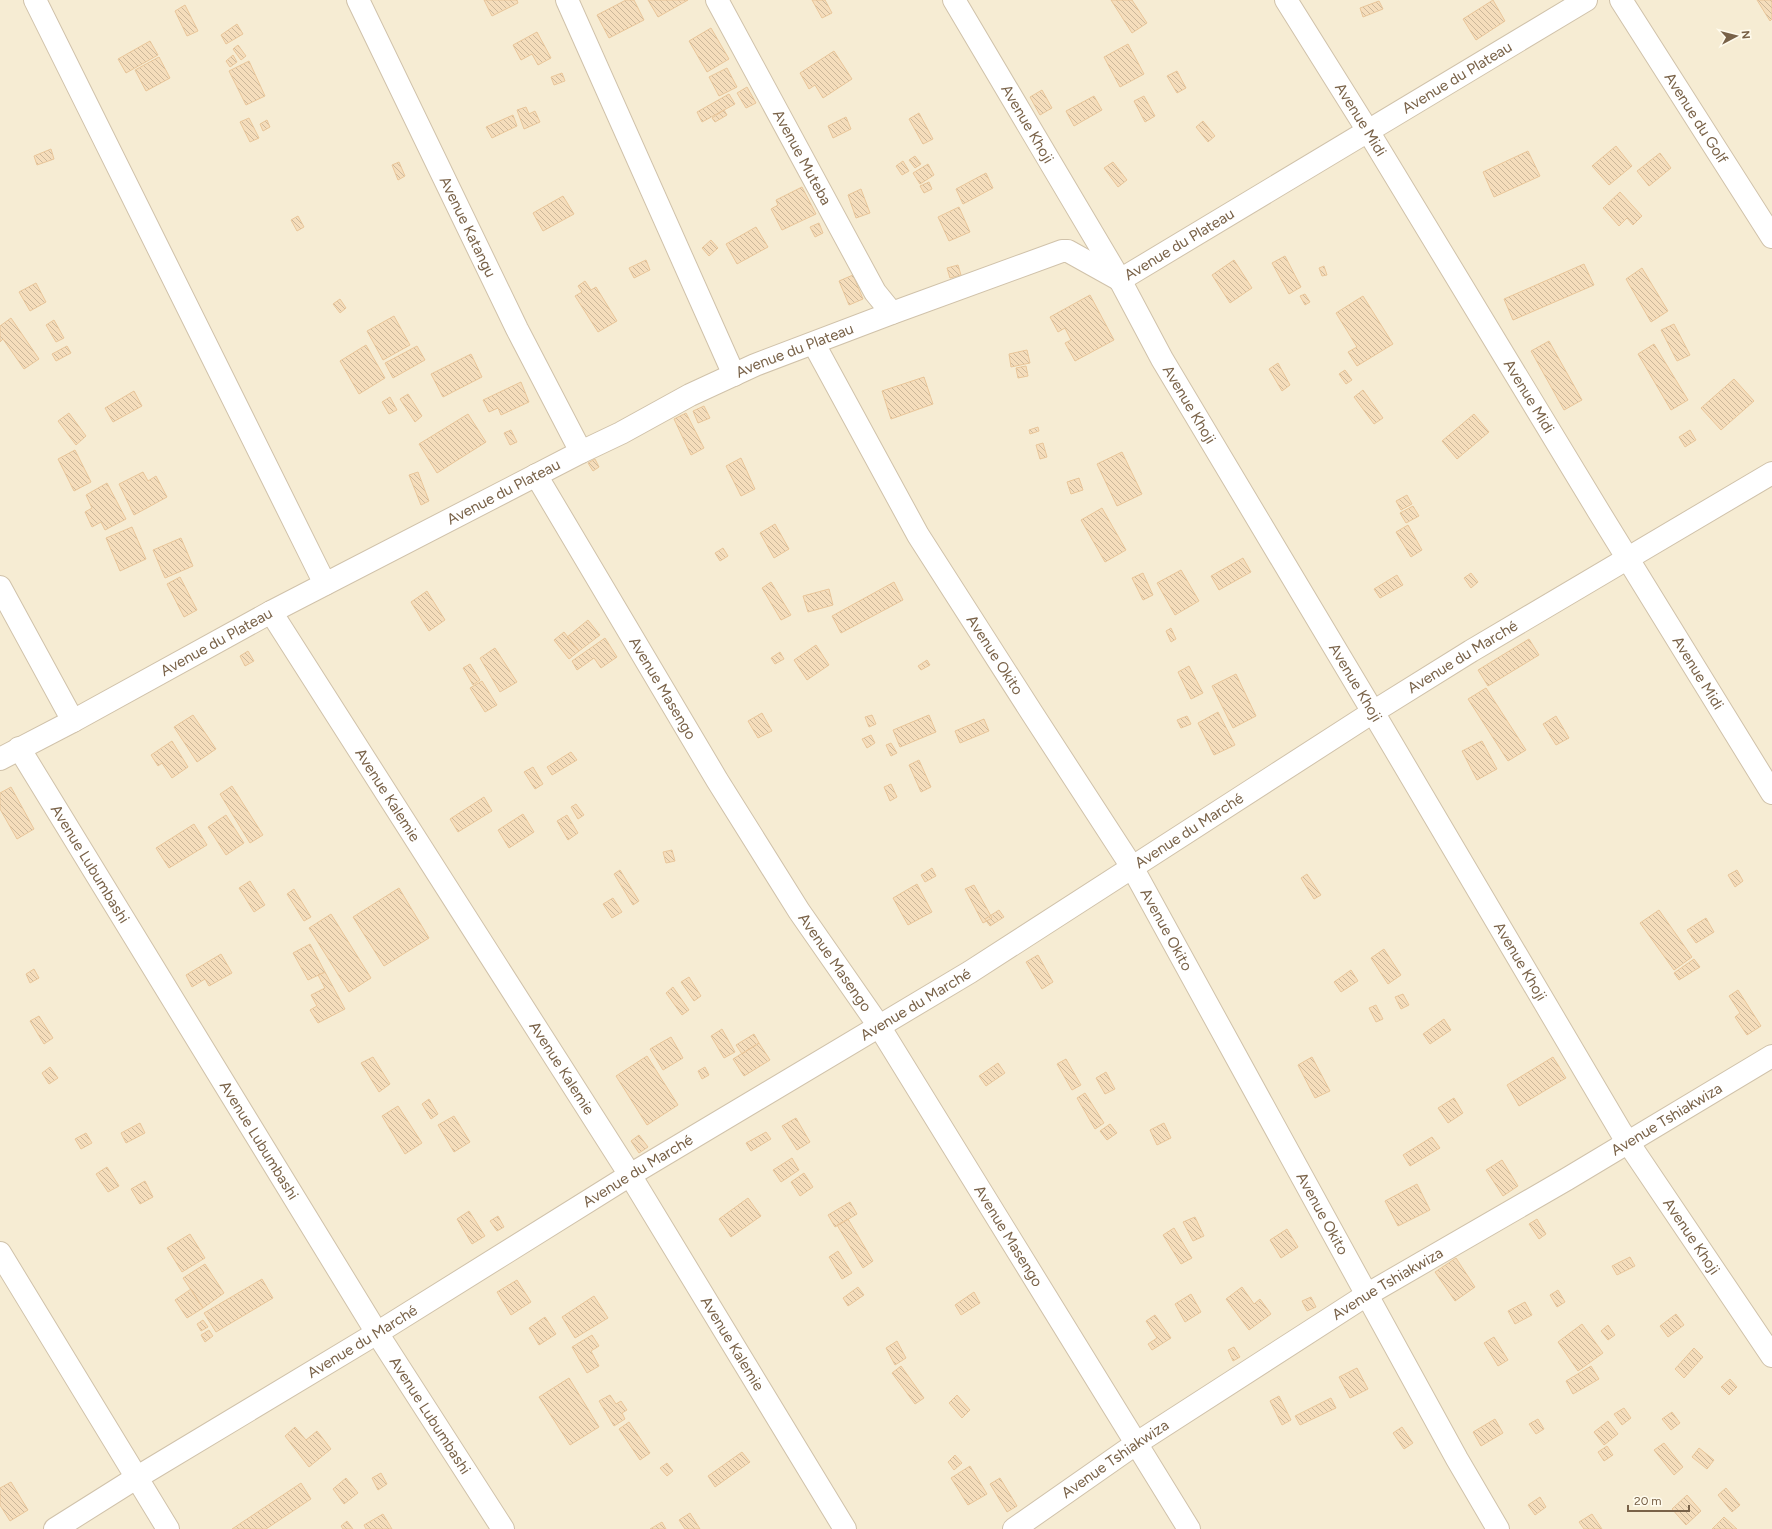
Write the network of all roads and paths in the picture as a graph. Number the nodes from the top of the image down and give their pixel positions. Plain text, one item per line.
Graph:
1 (35, 0) edge
2 (358, 0) edge
3 (567, 0) edge
4 (717, 0) edge
5 (954, 0) edge
6 (1286, 0) edge
7 (1586, 0) edge
8 (1620, 0) edge
9 (1368, 131) junction
10 (1772, 237) edge
11 (1120, 280) junction
12 (892, 313) junction
13 (814, 344) junction
14 (734, 375) junction
15 (581, 452) junction
16 (1772, 473) edge
17 (536, 475) junction
18 (1629, 559) junction
19 (324, 584) junction
20 (0, 587) edge
21 (271, 612) junction
22 (1373, 712) junction
23 (73, 722) junction
24 (20, 748) junction
25 (0, 758) edge
26 (1772, 793) edge
27 (1132, 867) junction
28 (879, 1026) junction
29 (1772, 1056) edge
30 (1627, 1142) junction
31 (630, 1175) junction
32 (0, 1253) edge
33 (1368, 1294) junction
34 (377, 1333) junction
35 (1772, 1356) edge
36 (1137, 1443) junction
37 (136, 1478) junction
38 (55, 1529) edge
39 (168, 1529) edge
40 (503, 1529) edge
41 (845, 1529) edge
42 (1014, 1529) edge
43 (1189, 1529) edge
44 (1498, 1529) edge

1 - 19 street
2 - 15 street, Avenue Katangu
3 - 14 street
4 - 12 street, Avenue Muteba
5 - 11 street, Avenue Khoji
6 - 9 street, Avenue Midi
7 - 9 street, Avenue du Plateau
8 - 10 street, Avenue du Golf
9 - 11 street, Avenue du Plateau
9 - 18 street, Avenue Midi
11 - 12 street, Avenue du Plateau
11 - 22 street, Avenue Khoji
12 - 13 street, Avenue du Plateau
13 - 14 street, Avenue du Plateau
13 - 27 street, Avenue Okito
14 - 15 street, Avenue du Plateau
15 - 17 street, Avenue du Plateau
16 - 18 street, Avenue du Marché
17 - 19 street, Avenue du Plateau
17 - 28 street, Avenue Masengo
18 - 22 street, Avenue du Marché
18 - 26 street, Avenue Midi
19 - 21 street, Avenue du Plateau
20 - 23 street
21 - 23 street, Avenue du Plateau
21 - 31 street, Avenue Kalemie
22 - 27 street, Avenue du Marché
22 - 30 street, Avenue Khoji
23 - 24 street, Avenue du Plateau
24 - 25 street, Avenue du Plateau
24 - 34 street, Avenue Lubumbashi
27 - 28 street, Avenue du Marché
27 - 33 street, Avenue Okito
28 - 31 street, Avenue du Marché
28 - 36 street, Avenue Masengo
29 - 30 street, Avenue Tshiakwiza
30 - 33 street, Avenue Tshiakwiza
30 - 35 street, Avenue Khoji
31 - 34 street, Avenue du Marché
31 - 41 street, Avenue Kalemie
32 - 37 street
33 - 36 street, Avenue Tshiakwiza
33 - 44 street, Avenue Okito
34 - 37 street, Avenue du Marché
34 - 40 street, Avenue Lubumbashi
36 - 42 street, Avenue Tshiakwiza
36 - 43 street, Avenue Masengo
37 - 38 street, Avenue du Marché
37 - 39 street

